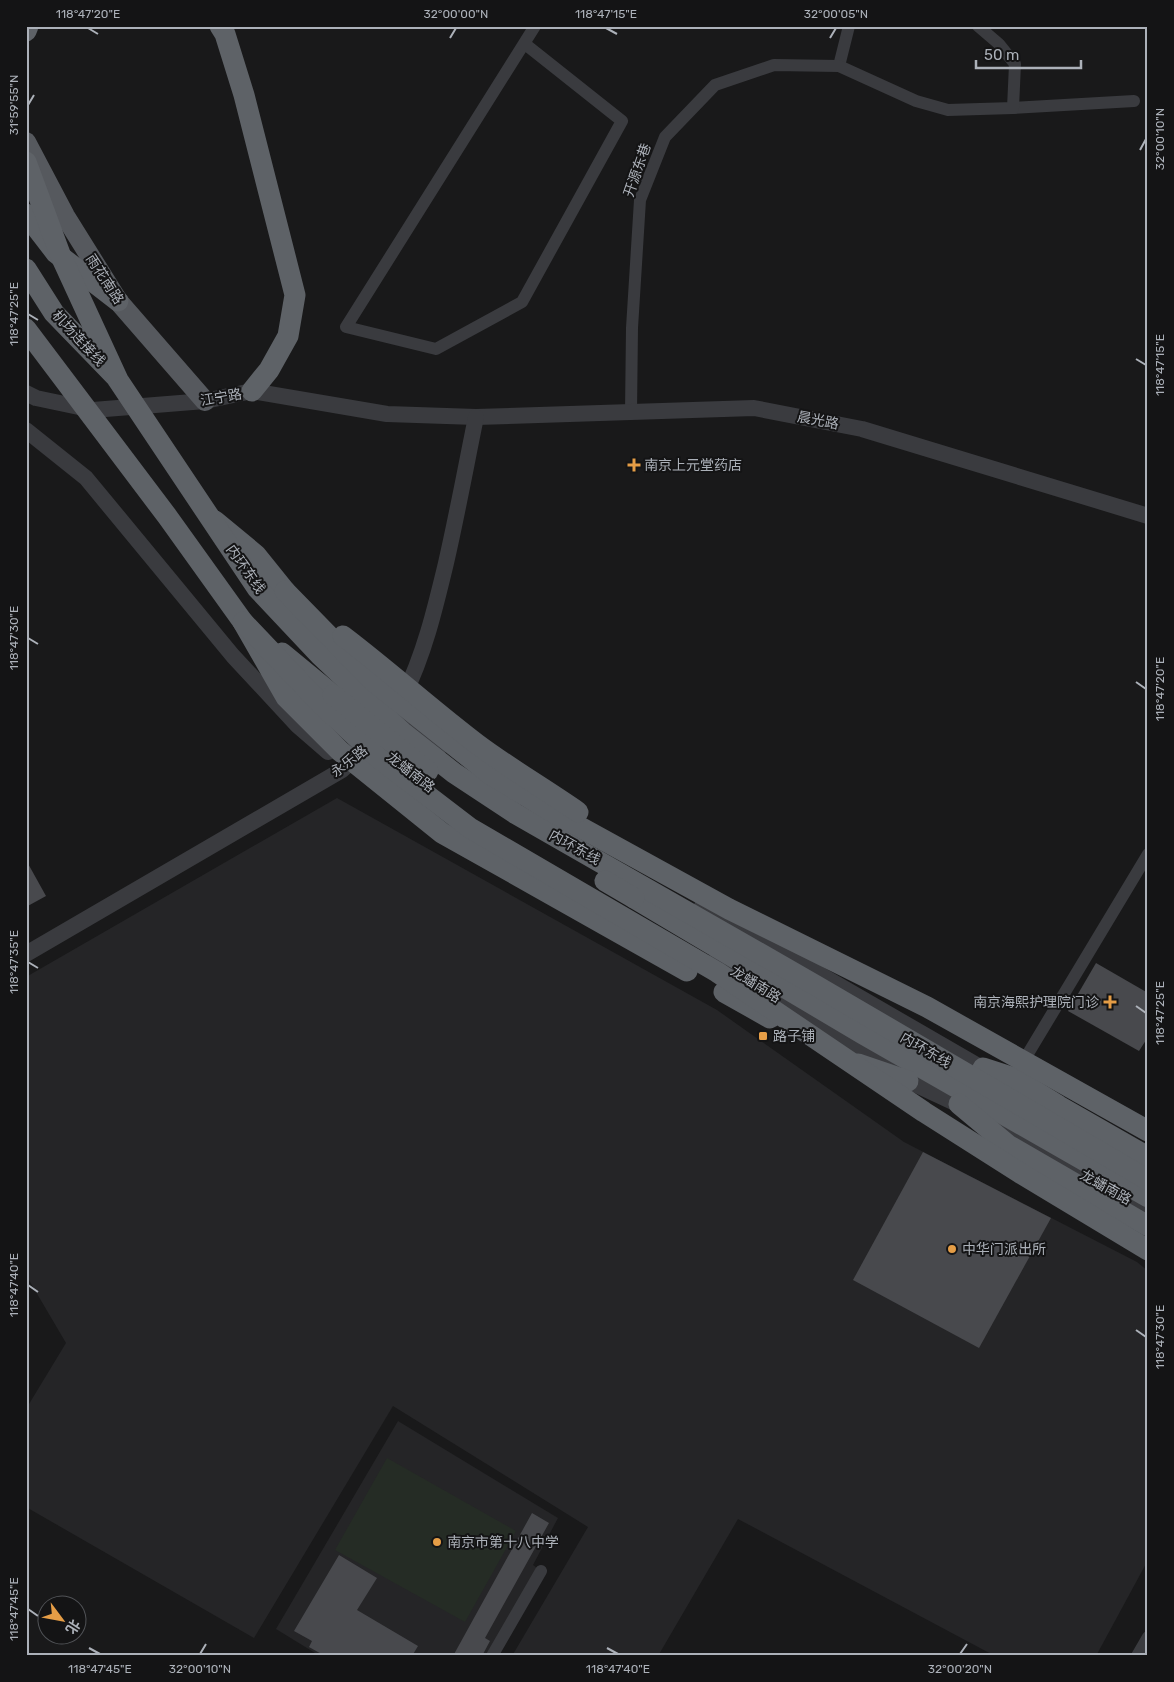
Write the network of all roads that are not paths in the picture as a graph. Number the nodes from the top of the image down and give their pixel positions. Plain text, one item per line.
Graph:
1 (28, 26) edge
2 (220, 26) edge
3 (536, 26) edge
4 (849, 26) edge
5 (978, 26) edge
6 (26, 31) edge
7 (525, 44) junction
8 (839, 66) junction
9 (1134, 101) dead end
10 (1013, 108) junction
11 (26, 142) edge
12 (26, 162) edge
13 (26, 214) edge
14 (26, 269) edge
15 (118, 301) junction
16 (26, 329) edge
17 (118, 380) junction
18 (252, 391) junction
19 (26, 393) edge
20 (205, 401) junction
21 (631, 412) junction
22 (476, 417) junction
23 (26, 430) edge
24 (1148, 516) edge
25 (211, 518) junction
26 (285, 592) junction
27 (243, 622) junction
28 (395, 713) junction
29 (374, 741) junction
30 (442, 833) junction
31 (1148, 854) edge
32 (1143, 874) edge
33 (662, 882) junction
34 (26, 954) edge
35 (983, 1068) junction
36 (1014, 1078) junction
37 (908, 1081) junction
38 (959, 1104) joint
39 (1148, 1131) edge
40 (1148, 1157) edge
41 (1148, 1169) edge
42 (1148, 1180) edge
43 (1148, 1197) edge
44 (1142, 1218) edge
45 (1148, 1250) edge
46 (541, 1570) dead end
47 (1148, 1637) edge
48 (492, 1656) edge
49 (1137, 1656) edge

1 - 6 highway
2 - 18 highway
3 - 7 street
4 - 8 street
5 - 10 street
7 - 7 street
8 - 10 street, 开源东巷
8 - 21 street, 开源东巷
9 - 10 street, 开源东巷
11 - 15 main road, 雨花南路
12 - 17 highway, bridge
13 - 15 highway
14 - 17 highway, 机场连接线
15 - 20 main road, 雨花南路
16 - 27 highway, bridge
17 - 25 highway, 内环东线, bridge
18 - 20 street, 江宁路
18 - 22 street, 江宁路
19 - 20 street, 江宁路
21 - 22 street, 晨光路
21 - 24 street, 晨光路
22 - 28 street, 永乐路
23 - 30 street, bridge
25 - 26 highway, bridge
25 - 42 highway, 内环东线, bridge
26 - 33 highway, bridge
26 - 39 highway, bridge
27 - 30 highway, bridge
27 - 43 highway, 内环东线, bridge
27 - 45 highway, bridge
28 - 29 street, 永乐路
28 - 33 street
29 - 34 street, 永乐路
29 - 37 street, 龙蟠南路
30 - 37 highway, bridge
31 - 32 street
32 - 36 street
33 - 35 street
35 - 36 highway
35 - 41 street
36 - 40 highway
37 - 38 street, 龙蟠南路
38 - 44 highway
46 - 48 street
47 - 49 street

